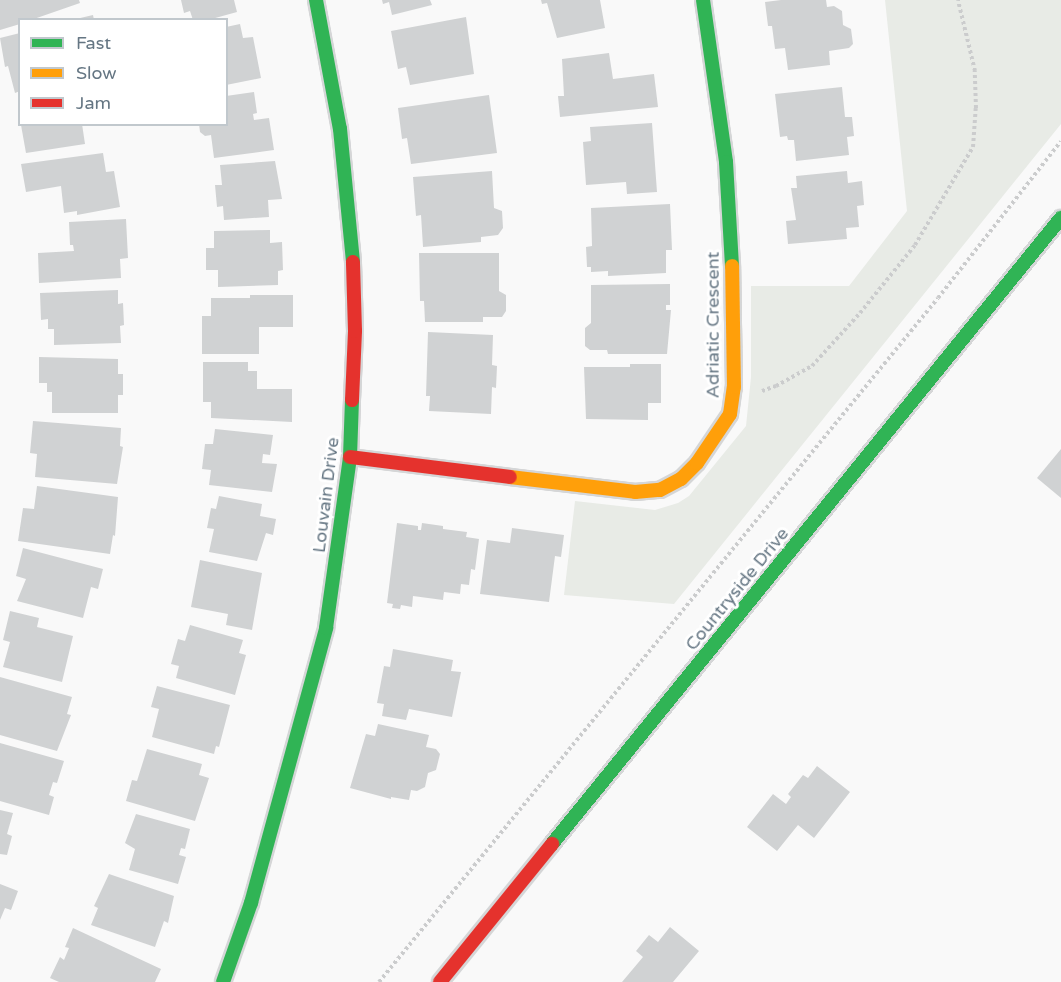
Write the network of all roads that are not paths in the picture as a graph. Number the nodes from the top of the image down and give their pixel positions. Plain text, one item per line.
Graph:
1 (316, 0) edge
2 (703, 0) edge
3 (1061, 218) edge
4 (350, 457) junction
5 (223, 982) edge
6 (440, 982) edge

1 - 4 street, Louvain Drive
2 - 4 street, Adriatic Crescent
3 - 6 street, Countryside Drive
4 - 5 street, Louvain Drive

